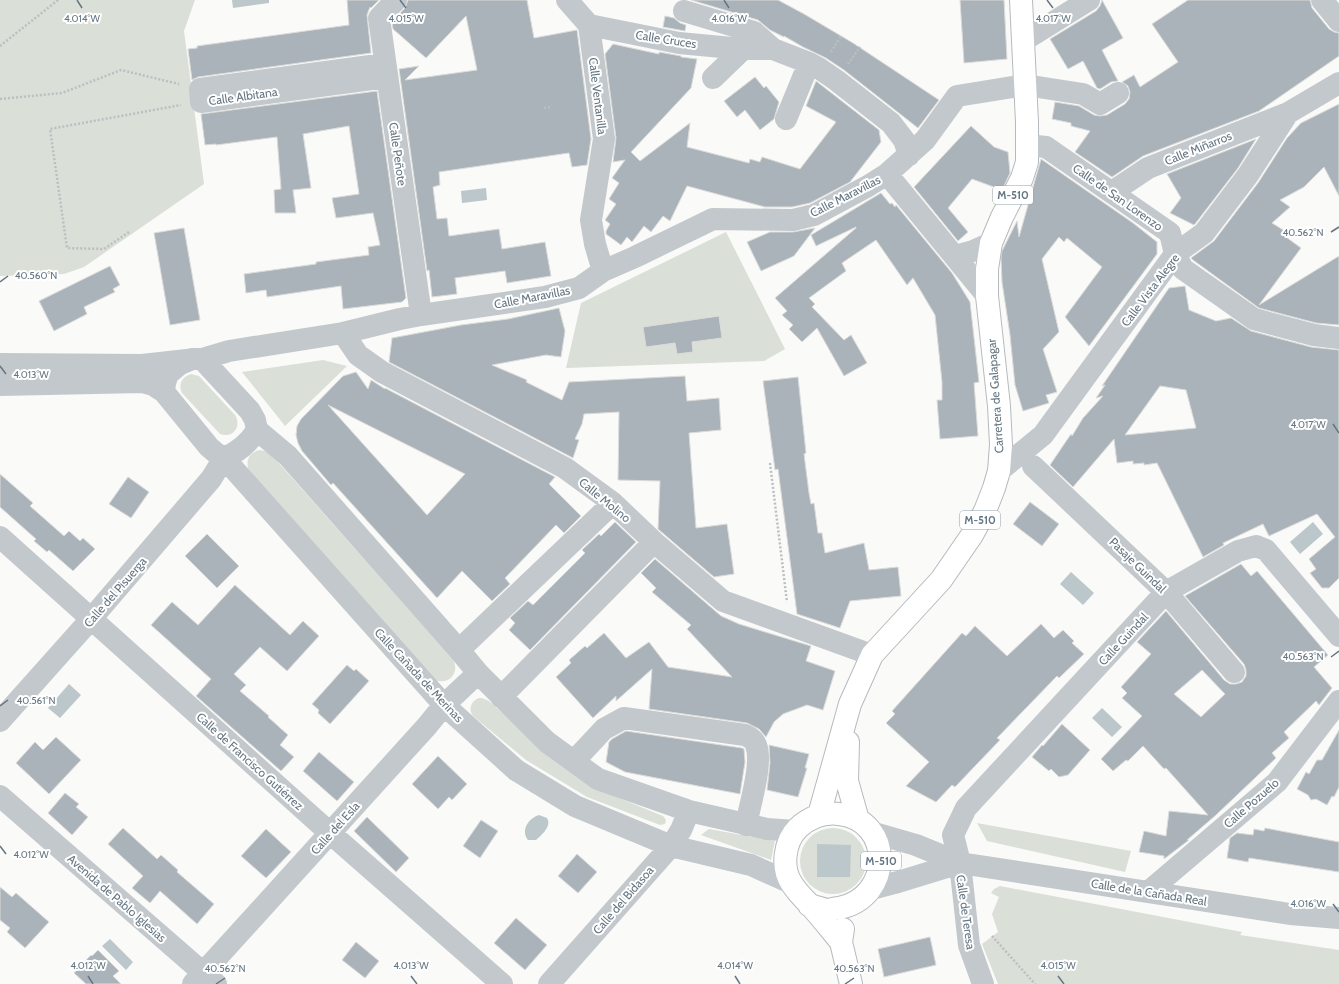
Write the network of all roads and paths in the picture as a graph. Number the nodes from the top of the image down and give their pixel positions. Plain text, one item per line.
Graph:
1 (58, 0) edge
2 (396, 0) edge
3 (566, 0) edge
4 (1021, 0) edge
5 (1089, 0) edge
6 (1322, 0) edge
7 (684, 10) dead end
8 (1339, 21) edge
9 (589, 26) junction
10 (1023, 41) junction
11 (0, 46) edge
12 (743, 49) junction
13 (773, 49) junction
14 (809, 63) junction
15 (386, 71) junction
16 (713, 78) dead end
17 (1339, 83) edge
18 (1025, 85) junction
19 (1118, 93) dead end
20 (200, 95) junction
21 (0, 99) edge
22 (552, 107) dead end
23 (544, 108) dead end
24 (1288, 113) junction
25 (786, 119) dead end
26 (1027, 146) junction
27 (909, 154) junction
28 (887, 174) junction
29 (1112, 192) junction
30 (129, 232) dead end
31 (991, 243) junction
32 (1175, 254) junction
33 (955, 256) junction
34 (603, 271) junction
35 (987, 296) junction
36 (421, 315) junction
37 (343, 333) junction
38 (1339, 338) edge
39 (197, 359) junction
40 (0, 364) edge
41 (0, 385) edge
42 (164, 392) junction
43 (257, 430) junction
44 (224, 458) junction
45 (770, 463) dead end
46 (1033, 466) dead end
47 (998, 471) junction
48 (613, 503) junction
49 (0, 537) edge
50 (654, 542) junction
51 (1166, 592) junction
52 (91, 619) junction
53 (790, 625) junction
54 (1339, 636) edge
55 (459, 650) junction
56 (872, 655) junction
57 (1234, 672) dead end
58 (478, 673) junction
59 (501, 697) junction
60 (1339, 701) edge
61 (850, 704) junction
62 (444, 705) junction
63 (0, 721) edge
64 (574, 761) junction
65 (0, 796) edge
66 (689, 810) junction
67 (818, 815) junction
68 (746, 825) junction
69 (865, 826) junction
70 (795, 831) junction
71 (330, 833) junction
72 (671, 846) junction
73 (960, 863) junction
74 (791, 883) junction
75 (871, 889) junction
76 (1148, 892) junction
77 (810, 905) junction
78 (847, 906) junction
79 (1339, 918) edge
80 (992, 936) dead end
81 (841, 942) junction
82 (204, 980) edge
83 (502, 984) edge
84 (548, 984) edge
85 (851, 984) edge
86 (983, 984) edge
87 (1034, 984) edge

1 - 11 path
2 - 15 street, Calle Peñote
3 - 9 street
4 - 10 main road, M-510
5 - 10 street
6 - 8 street
7 - 13 street
9 - 12 street, Calle Cruces
9 - 34 street, Calle Ventanilla
10 - 18 main road, M-510
12 - 13 street, Calle Cruces
12 - 16 street
13 - 14 street, Calle Cruces
14 - 25 street
14 - 27 street, Calle Cruces
15 - 20 street, Calle Albitana
15 - 36 street, Calle Peñote
17 - 24 street, Calle Vista Alegre
18 - 19 street
18 - 26 main road, M-510
18 - 27 street, Calle Maravillas
20 - 21 path
20 - 30 path
22 - 23 path
24 - 29 street, Calle Miñarros
24 - 32 street, Calle Vista Alegre
26 - 29 street, Calle de San Lorenzo
26 - 31 main road, Carretera de Galapagar / M-510
27 - 28 street, Calle Maravillas
28 - 33 street, Calle Maravillas
28 - 34 street, Calle Maravillas
29 - 32 street, Calle de San Lorenzo
31 - 33 street
31 - 35 main road, Carretera de Galapagar / M-510
32 - 38 street, Calle de San Lorenzo
32 - 47 street, Calle Vista Alegre
33 - 35 street, Calle Maravillas
34 - 36 street, Calle Maravillas
35 - 47 main road, Carretera de Galapagar / M-510
36 - 37 street, Calle Maravillas
37 - 39 street, Calle Maravillas
37 - 48 street, Calle Molino
39 - 40 street
39 - 42 street
39 - 43 street
41 - 42 street
42 - 44 street, Calle Cañada de Merinas
43 - 44 street
43 - 55 street
44 - 52 street, Calle del Pisuerga
44 - 62 street, Calle Cañada de Merinas
45 - 53 path
46 - 51 street, Pasaje Guindal
47 - 56 main road, Carretera de Galapagar / M-510
48 - 50 street, Calle Molino
48 - 55 street
49 - 52 street, Calle de Francisco Gutiérrez
50 - 53 street, Calle Molino
50 - 59 street
51 - 54 street, Calle Guindal
51 - 57 street, Pasaje Guindal
51 - 73 street, Calle Guindal
52 - 63 street, Calle del Pisuerga
52 - 71 street, Calle de Francisco Gutiérrez
53 - 56 street, Calle Molino
55 - 58 street
56 - 61 main road, Carretera de Galapagar / M-510
58 - 59 street
58 - 62 street, Calle del Esla
59 - 64 street
60 - 76 street, Calle Pozuelo
61 - 67 main road, M-510
61 - 69 main road, M-510
62 - 71 street, Calle del Esla
62 - 72 street, Calle Cañada de Merinas
64 - 66 street
64 - 68 street
65 - 82 street, Avenida de Pablo Iglesias
66 - 68 street
66 - 72 street, Calle del Bidasoa
67 - 69 main road
67 - 70 main road
68 - 70 street
69 - 73 street, Calle de la Cañada Real
69 - 75 main road, M-510
70 - 74 main road
71 - 82 street, Calle del Esla
71 - 83 street, Calle de Francisco Gutiérrez
72 - 74 street, Calle Cañada de Merinas
72 - 84 street, Calle del Bidasoa
73 - 75 street, Calle de la Cañada Real
73 - 76 street, Calle de la Cañada Real
73 - 86 street, Calle de Teresa
74 - 77 main road
75 - 78 main road, M-510
76 - 79 street, Calle de la Cañada Real
77 - 78 main road, M-510
77 - 81 main road
78 - 81 main road
80 - 87 path
81 - 85 main road

